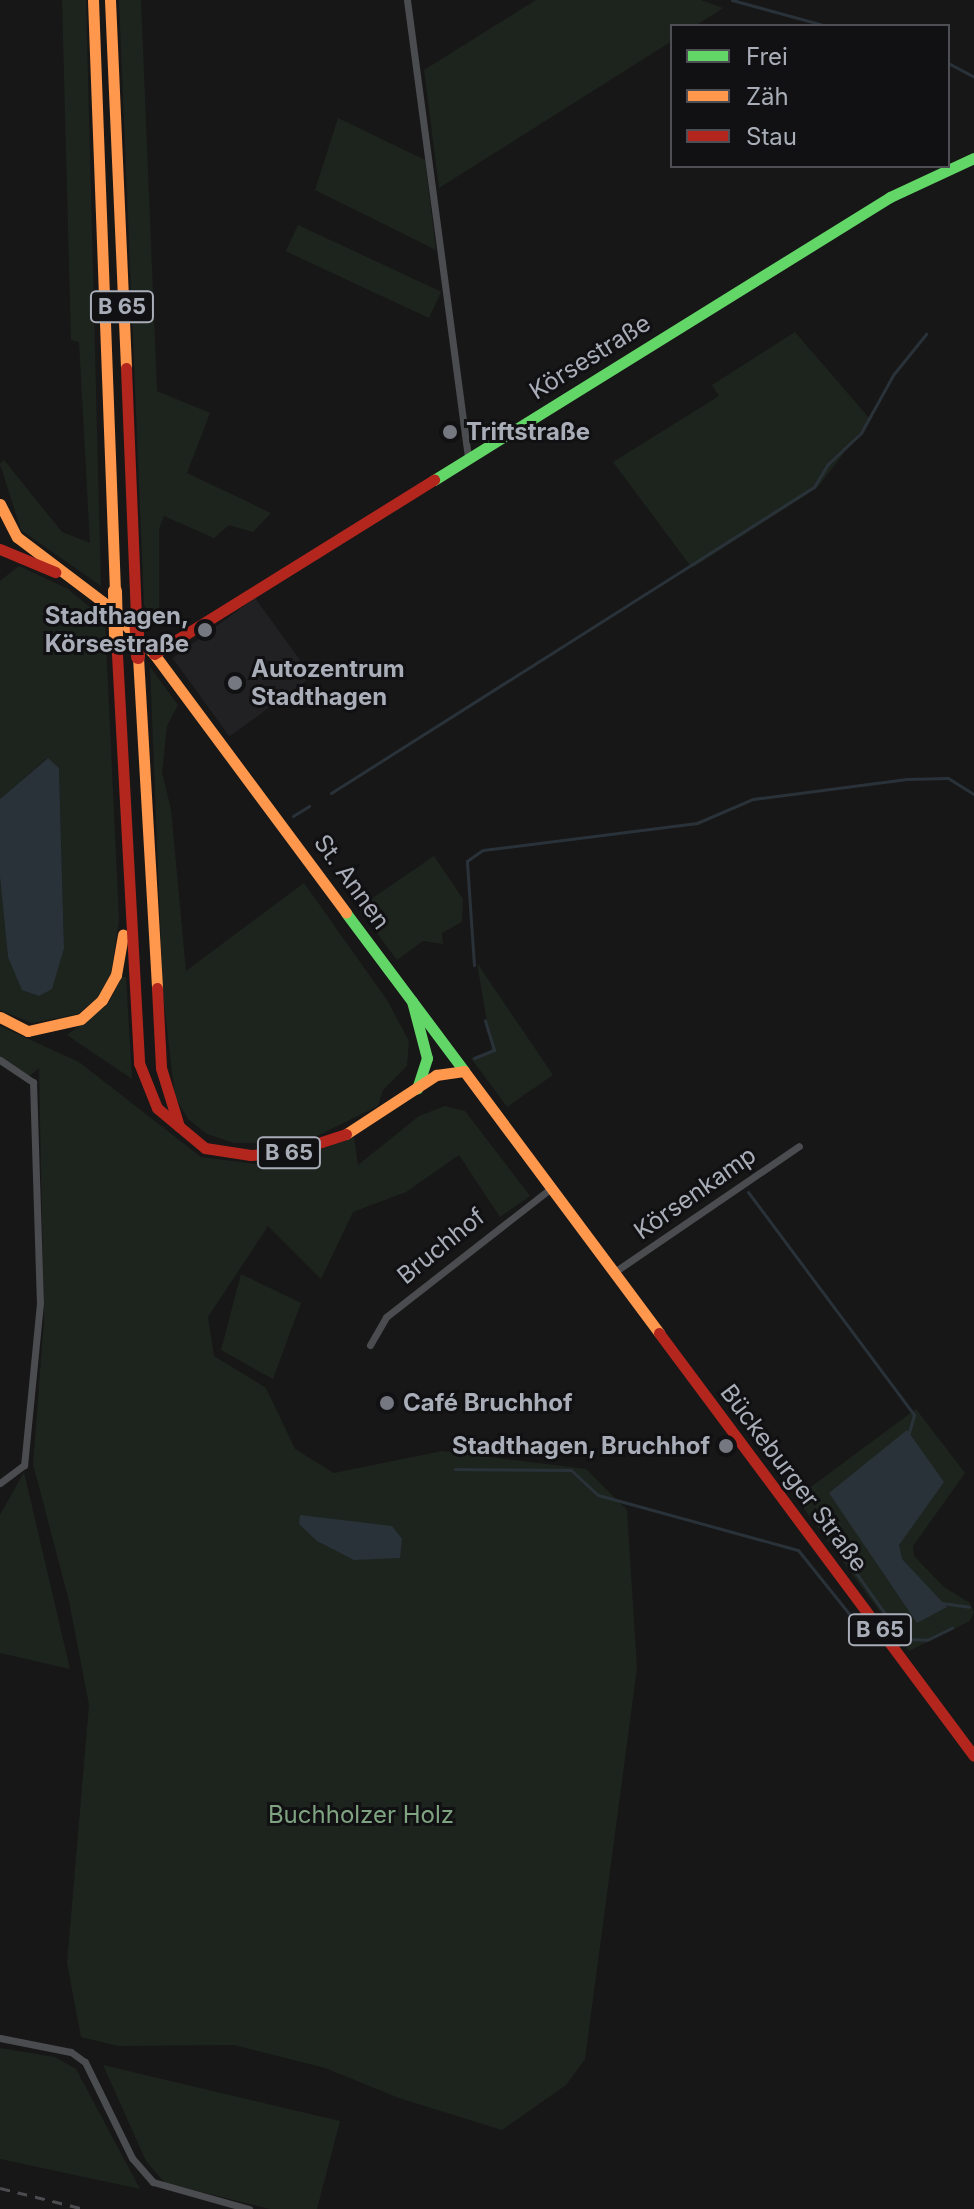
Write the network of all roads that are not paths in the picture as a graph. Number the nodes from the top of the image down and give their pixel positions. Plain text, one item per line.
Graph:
1 (93, 0) edge
2 (110, 0) edge
3 (407, 0) edge
4 (974, 158) edge
5 (468, 458) junction
6 (0, 504) edge
7 (0, 549) edge
8 (72, 580) junction
9 (154, 654) junction
10 (126, 875) junction
11 (412, 1001) junction
12 (0, 1017) edge
13 (0, 1060) edge
14 (464, 1071) junction
15 (417, 1088) junction
16 (183, 1134) junction
17 (799, 1146) dead end
18 (550, 1189) junction
19 (578, 1227) joint
20 (613, 1273) junction
21 (370, 1345) dead end
22 (0, 1483) edge
23 (974, 1756) edge
24 (0, 2038) edge
25 (249, 2209) edge

1 - 10 main road, B 65, bridge
2 - 16 main road, B 65, bridge
3 - 5 street
4 - 5 main road, Körsestraße
5 - 9 main road, Körsestraße
6 - 8 main road, St. Annen
7 - 8 main road, St. Annen
8 - 9 main road, St. Annen
9 - 11 main road, St. Annen
10 - 12 main road
10 - 16 main road, B 65
11 - 14 main road, St. Annen
11 - 15 main road
13 - 22 street
14 - 15 main road, B 65
14 - 18 main road, St. Annen / B 65
15 - 16 main road, B 65
17 - 20 street, Körsenkamp
18 - 19 main road, St. Annen / B 65
18 - 21 street, Bruchhof
19 - 20 main road, Bückeburger Straße / B 65
20 - 23 main road, Bückeburger Straße / B 65
24 - 25 street

